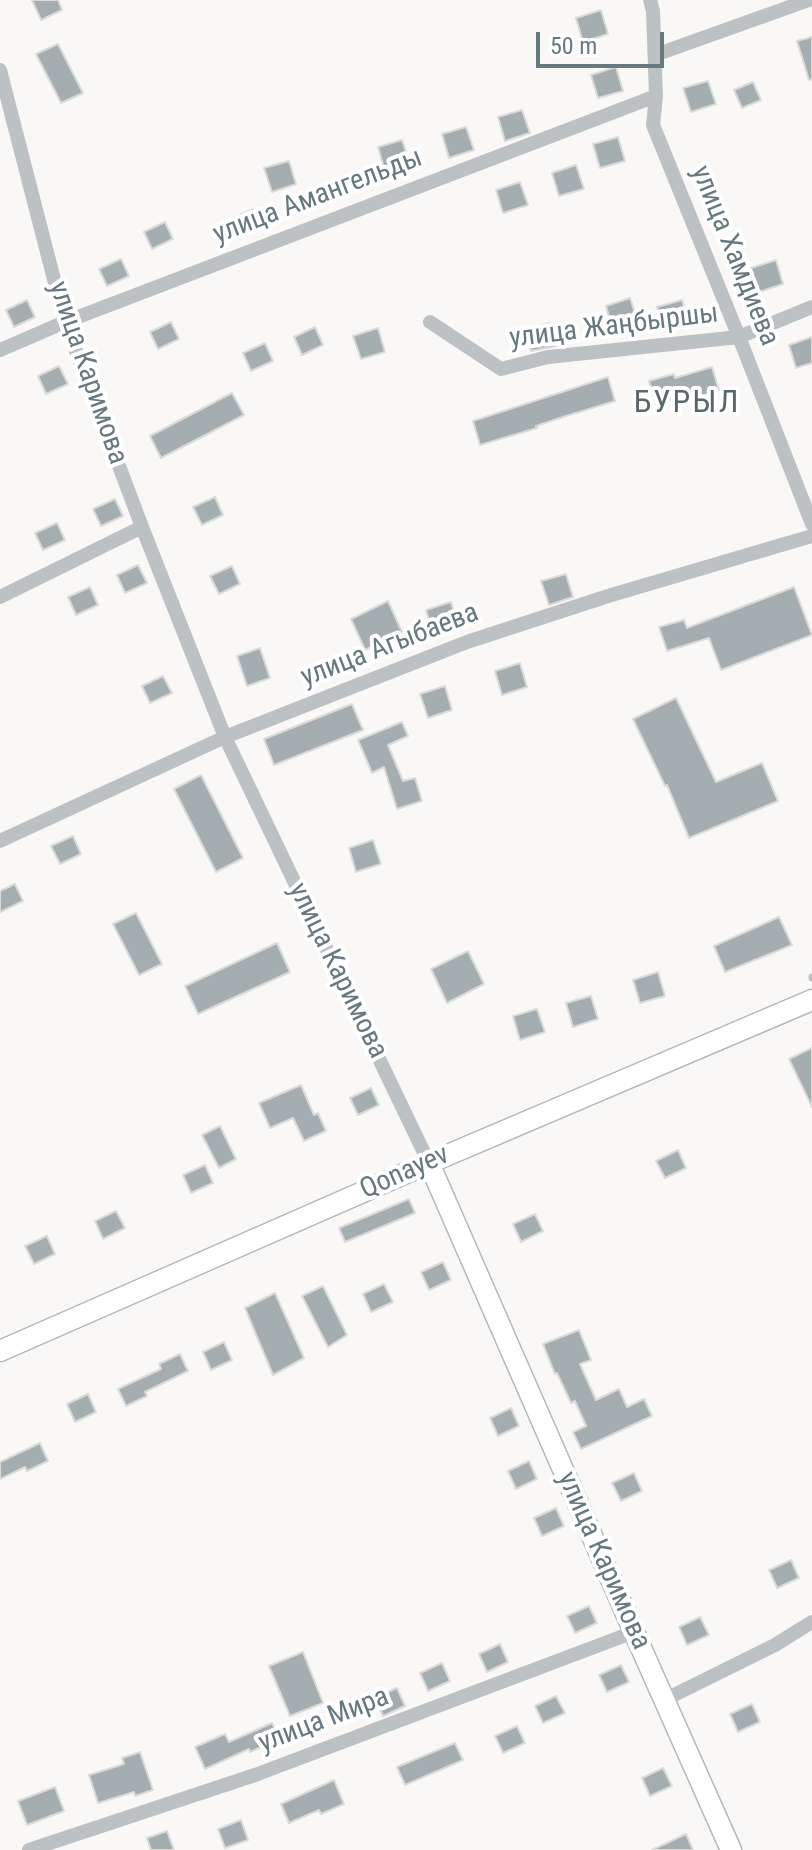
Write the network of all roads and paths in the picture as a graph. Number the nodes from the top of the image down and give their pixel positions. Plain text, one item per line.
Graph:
1 (650, 0) edge
2 (809, 0) edge
3 (655, 55) junction
4 (0, 70) edge
5 (656, 96) junction
6 (812, 307) edge
7 (65, 322) junction
8 (430, 322) dead end
9 (739, 337) junction
10 (0, 350) edge
11 (812, 524) edge
12 (142, 527) junction
13 (812, 536) edge
14 (0, 597) edge
15 (225, 737) junction
16 (0, 841) edge
17 (812, 1000) edge
18 (429, 1163) junction
19 (0, 1351) edge
20 (812, 1622) edge
21 (634, 1632) junction
22 (666, 1699) junction
23 (29, 1850) edge
24 (731, 1850) edge

1 - 3 street, улица Хамдиева
2 - 3 street
3 - 5 street, улица Хамдиева
4 - 7 street, улица Каримова
5 - 7 street, улица Амангельды
5 - 9 street, улица Хамдиева
6 - 9 street, улица Жаңбыршы
7 - 10 street, улица Амангельды
7 - 12 street, улица Каримова
8 - 9 street, улица Жаңбыршы
9 - 11 street, улица Хамдиева
12 - 14 street
12 - 15 street, улица Каримова
13 - 15 street, улица Агыбаева
15 - 16 street, улица Агыбаева
15 - 18 street, улица Каримова
17 - 18 main road, Qonayev
18 - 19 main road, Qonayev
18 - 21 main road, улица Каримова
20 - 22 street
21 - 22 main road, улица Каримова
21 - 23 street, улица Мира
22 - 24 main road, улица Каримова

